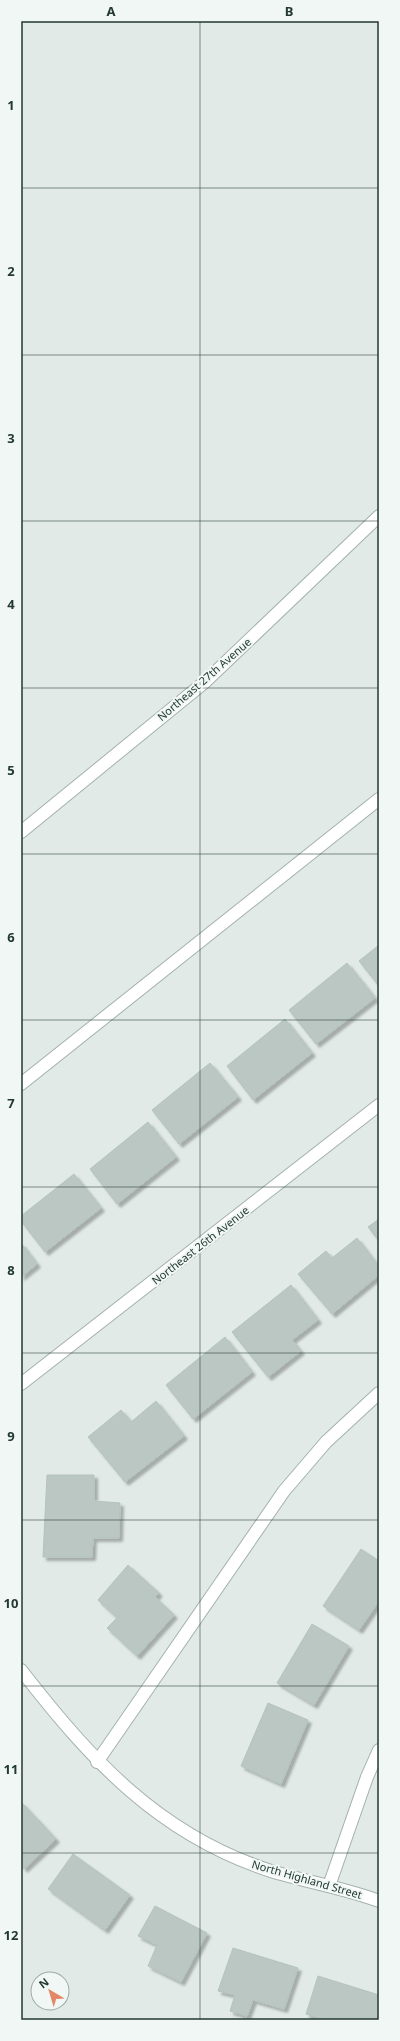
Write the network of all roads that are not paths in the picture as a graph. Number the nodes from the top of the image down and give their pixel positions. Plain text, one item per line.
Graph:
1 (379, 516) edge
2 (379, 799) edge
3 (21, 832) edge
4 (21, 1084) edge
5 (379, 1105) edge
6 (21, 1384) edge
7 (379, 1393) edge
8 (21, 1670) edge
9 (379, 1750) edge
10 (97, 1762) junction
11 (329, 1886) junction
12 (379, 1901) edge

1 - 3 street, Northeast 27th Avenue
2 - 4 street
5 - 6 street, Northeast 26th Avenue
7 - 10 street
8 - 10 street, North Highland Street
9 - 11 street
10 - 11 street, North Highland Street
11 - 12 street, North Highland Street

